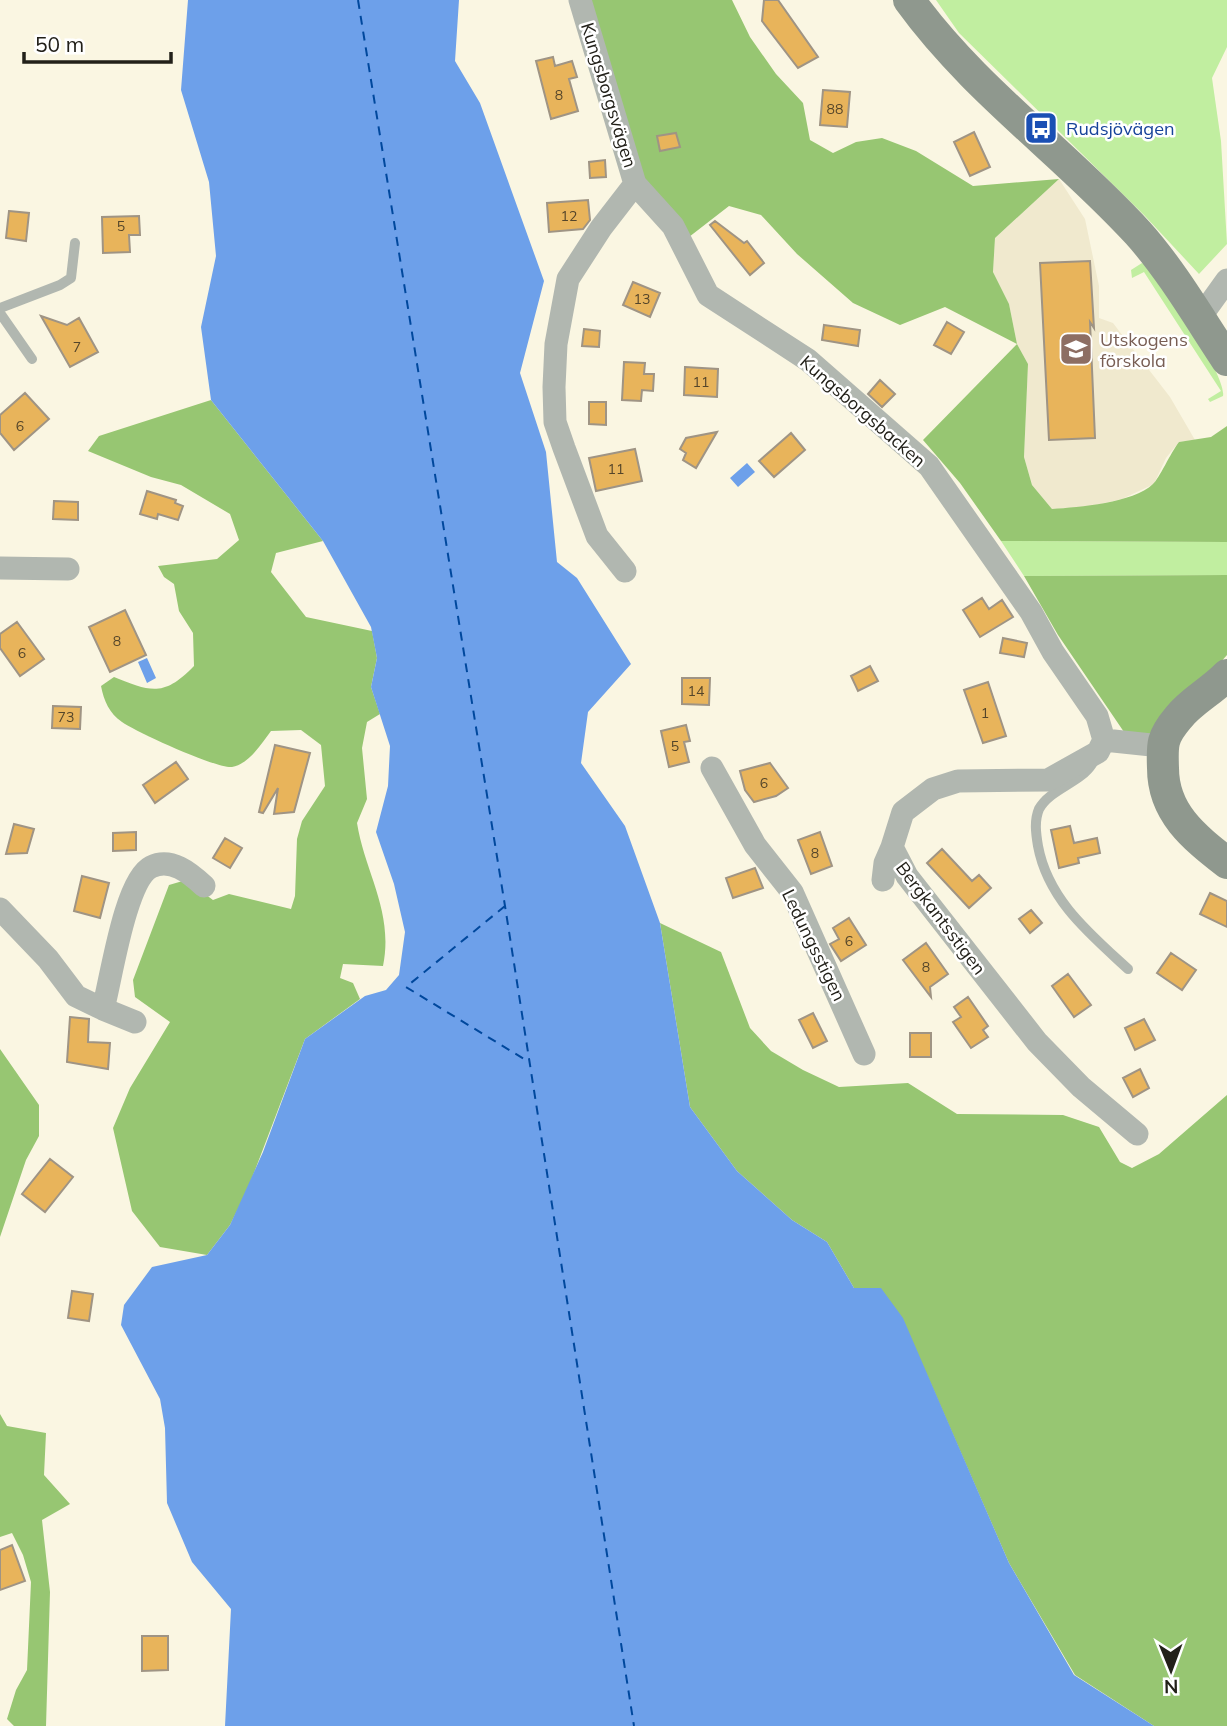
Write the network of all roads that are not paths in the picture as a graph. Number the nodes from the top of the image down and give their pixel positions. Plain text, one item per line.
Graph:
1 (580, 0) edge
2 (909, 0) edge
3 (635, 184) junction
4 (75, 243) dead end
5 (1227, 280) edge
6 (0, 310) edge
7 (1199, 319) junction
8 (32, 359) dead end
9 (1227, 360) edge
10 (0, 568) edge
11 (68, 569) dead end
12 (625, 571) dead end
13 (1227, 675) edge
14 (1101, 746) junction
15 (1161, 746) junction
16 (712, 768) dead end
17 (892, 847) junction
18 (1227, 863) edge
19 (883, 880) dead end
20 (204, 886) dead end
21 (0, 909) edge
22 (1128, 969) dead end
23 (103, 1009) junction
24 (135, 1023) dead end
25 (864, 1054) dead end
26 (1137, 1134) dead end

1 - 3 street, Kungsborgsvägen
2 - 7 street
3 - 12 street, Kungsborgsvägen
3 - 14 street, Kungsborgsbacken
4 - 6 lane
5 - 7 street
6 - 8 lane
7 - 9 street
10 - 11 street
13 - 15 street
14 - 15 street
14 - 17 street, Bergkantsstigen
14 - 22 lane
15 - 18 street
16 - 25 street, Ledungsstigen
17 - 19 street
17 - 26 street, Bergkantsstigen
20 - 23 street
21 - 23 street
23 - 24 street

